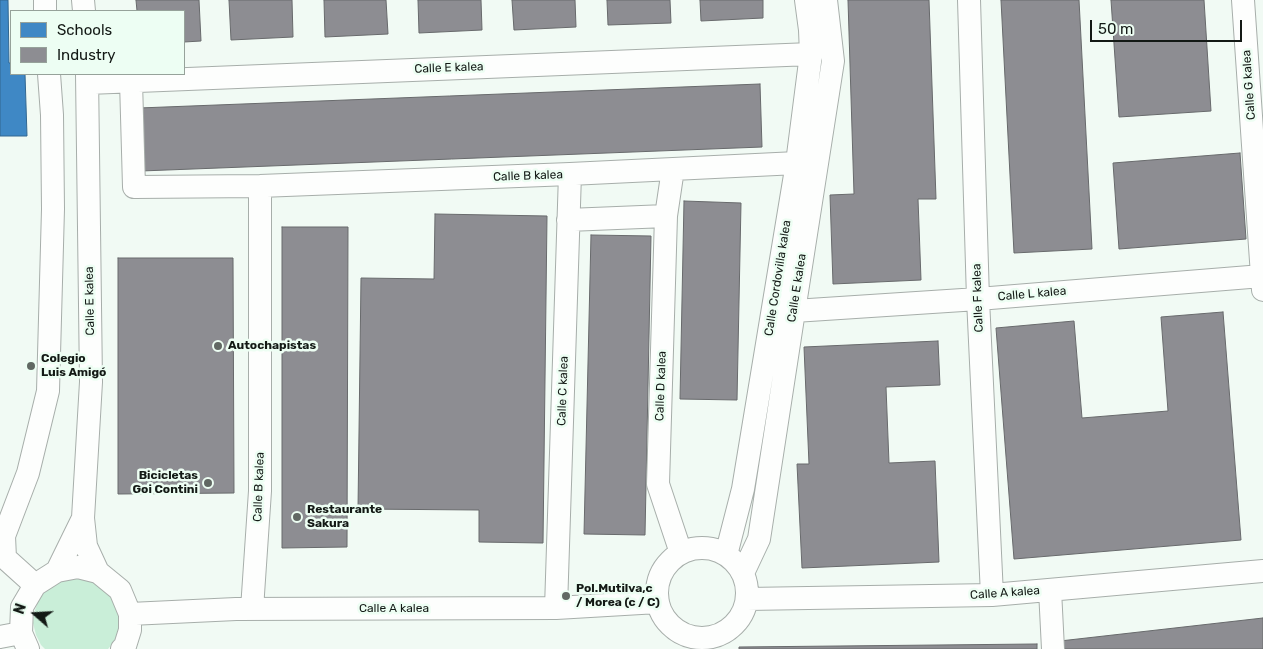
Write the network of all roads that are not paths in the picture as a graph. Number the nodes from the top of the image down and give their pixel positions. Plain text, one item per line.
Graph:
1 (806, 0) edge
2 (826, 0) edge
3 (969, 0) edge
4 (1243, 0) edge
5 (811, 54) junction
6 (49, 75) edge
7 (88, 78) edge
8 (131, 81) junction
9 (797, 163) junction
10 (673, 169) junction
11 (570, 174) junction
12 (260, 186) junction
13 (666, 216) junction
14 (568, 220) junction
15 (1262, 283) edge
16 (978, 299) junction
17 (783, 308) junction
18 (83, 518) junction
19 (2, 542) edge
20 (681, 553) junction
21 (726, 555) junction
22 (57, 570) junction
23 (1263, 571) edge
24 (98, 572) junction
25 (743, 573) junction
26 (35, 585) junction
27 (1050, 590) junction
28 (992, 595) junction
29 (747, 599) junction
30 (658, 602) junction
31 (556, 608) junction
32 (252, 609) junction
33 (130, 614) junction
34 (17, 640) edge
35 (713, 643) edge
36 (122, 649) edge
37 (1053, 649) edge

1 - 5 street, Calle Cordovilla kalea
2 - 17 street, Calle E kalea
3 - 16 street, Calle F kalea
4 - 15 street, Calle G kalea
5 - 8 street, Calle E kalea
5 - 9 street, Calle Cordovilla kalea
6 - 19 street
7 - 8 street, Calle E kalea
7 - 18 street, Calle E kalea
8 - 12 street, Calle B kalea
9 - 10 street, Calle B kalea
9 - 17 street, Calle Cordovilla kalea
10 - 11 street, Calle B kalea
10 - 13 street, Calle D kalea
11 - 12 street, Calle B kalea
11 - 14 street, Calle C kalea
12 - 32 street, Calle B kalea
13 - 14 street
13 - 20 street, Calle D kalea
14 - 31 street, Calle C kalea
15 - 16 street, Calle L kalea
16 - 17 street, Calle L kalea
16 - 28 street, Calle F kalea
17 - 21 street, Calle Cordovilla kalea
17 - 25 street, Calle E kalea
18 - 22 street
18 - 24 street
19 - 26 street
20 - 21 street
20 - 30 street
21 - 25 street
22 - 24 street
22 - 26 street
23 - 27 street, Calle A kalea
24 - 33 street
25 - 29 street
26 - 34 street
27 - 28 street, Calle A kalea
27 - 37 street
28 - 29 street, Calle A kalea
29 - 35 street
30 - 31 street, Calle A kalea
30 - 35 street
31 - 32 street, Calle A kalea
32 - 33 street, Calle A kalea
33 - 36 street

